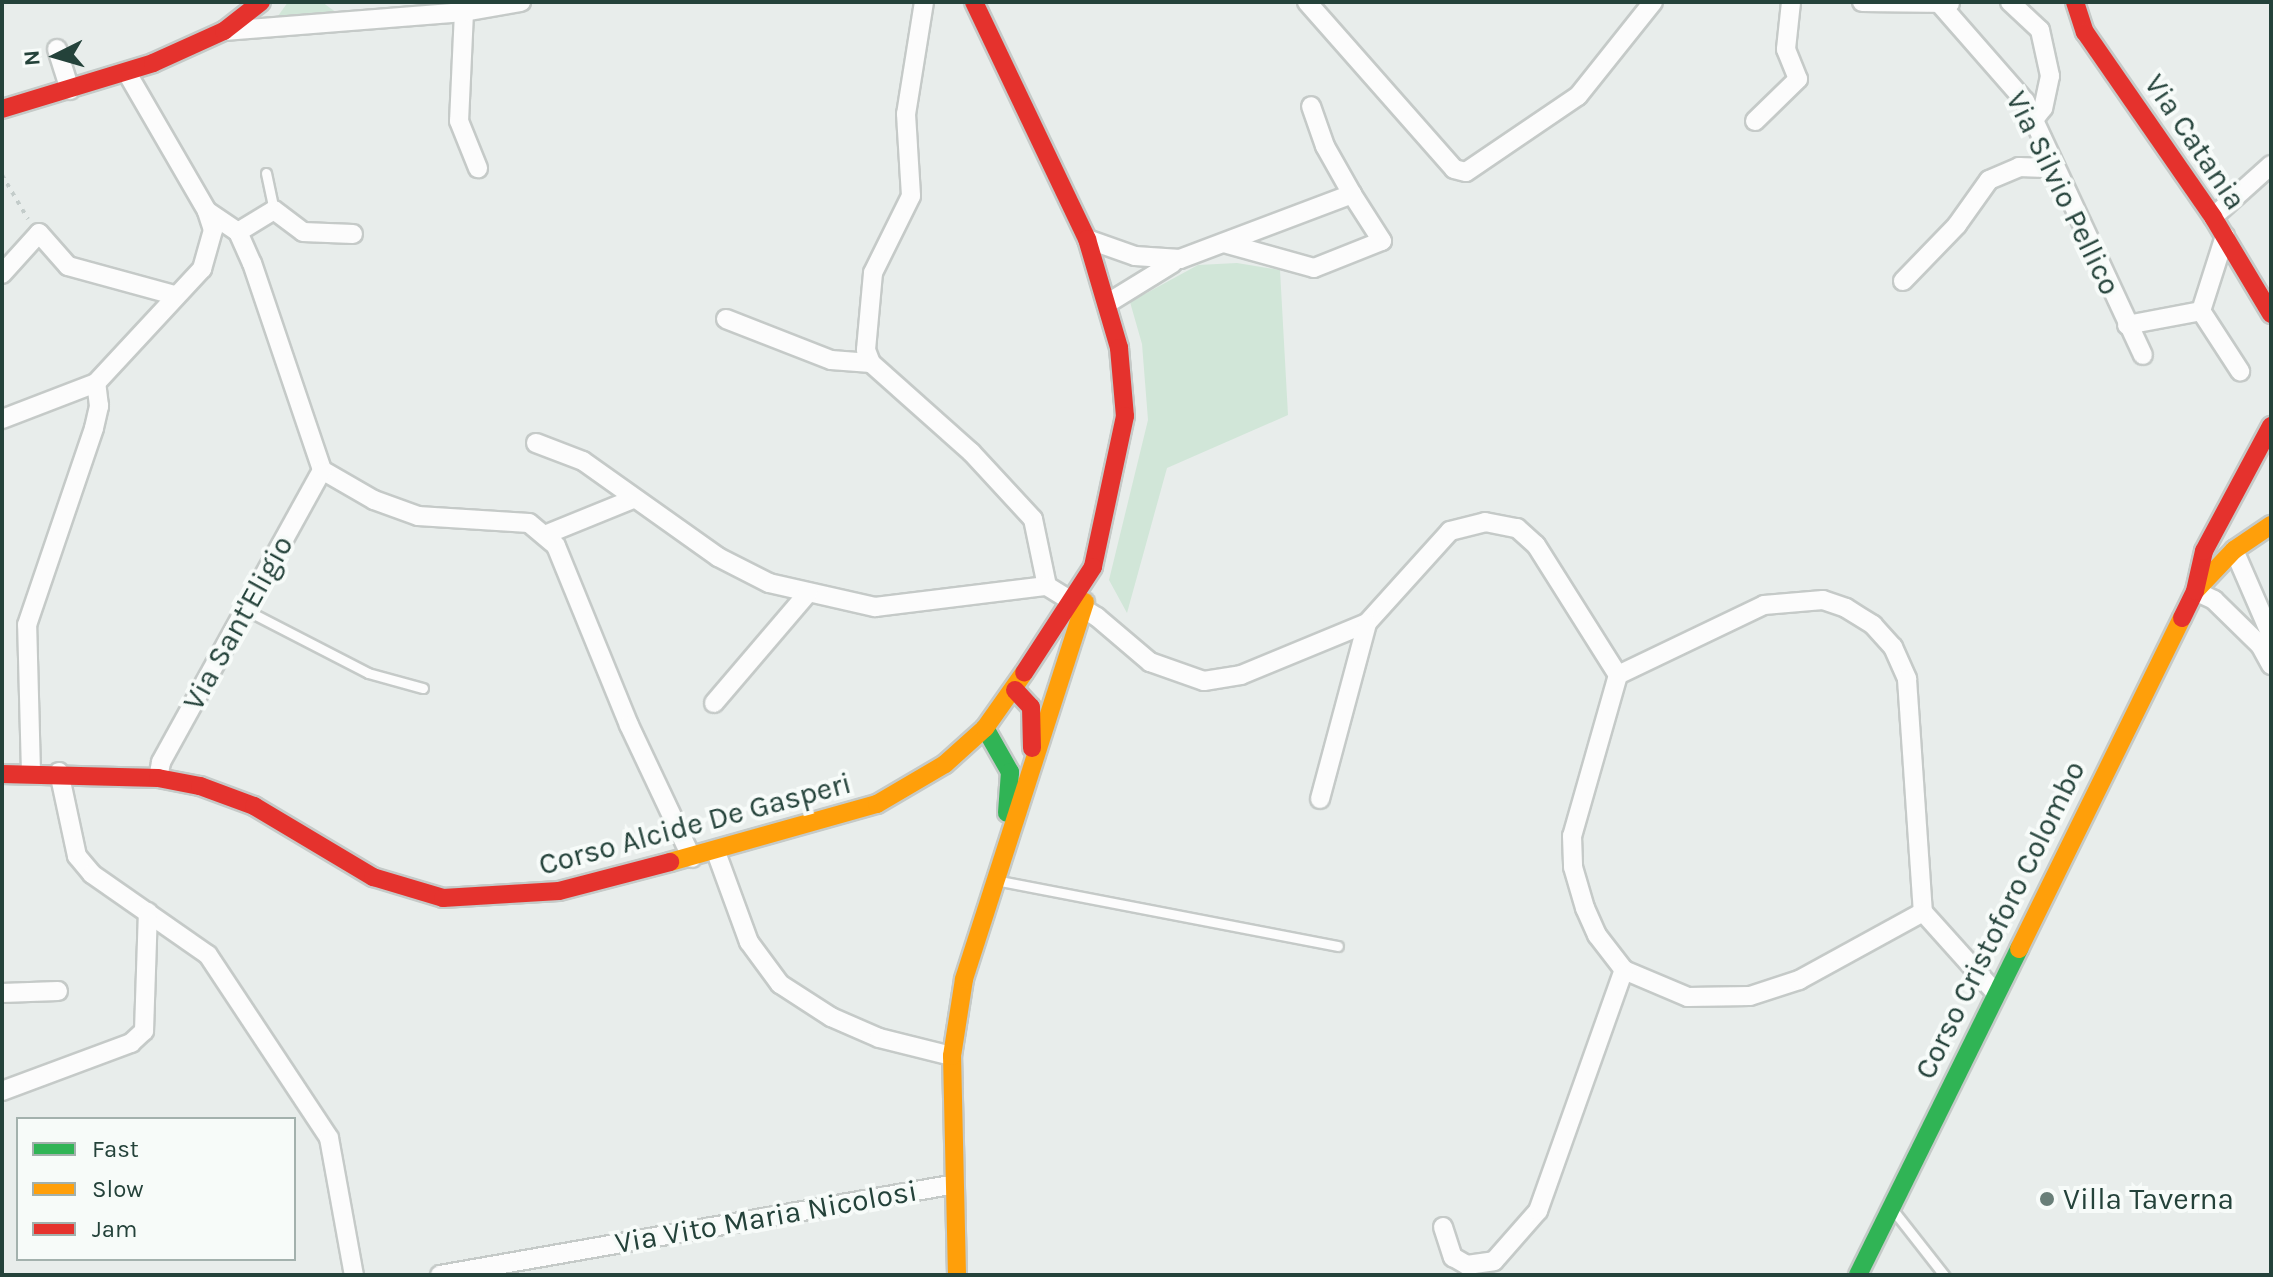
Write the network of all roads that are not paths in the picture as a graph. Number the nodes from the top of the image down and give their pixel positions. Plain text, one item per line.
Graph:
1 (261, 2) edge
2 (521, 2) edge
3 (924, 2) edge
4 (974, 2) edge
5 (1307, 2) edge
6 (1653, 2) edge
7 (1791, 2) edge
8 (1862, 2) edge
9 (2010, 2) edge
10 (2075, 2) edge
11 (1947, 3) edge
12 (487, 5) edge
13 (464, 12) junction
14 (224, 31) junction
15 (57, 49) dead end
16 (127, 73) junction
17 (70, 90) junction
18 (1311, 106) dead end
19 (2, 109) edge
20 (1755, 121) dead end
21 (2033, 121) junction
22 (2271, 165) edge
23 (478, 168) dead end
24 (2052, 168) junction
25 (266, 173) dead end
26 (1352, 194) junction
27 (274, 210) junction
28 (207, 211) junction
29 (2213, 217) junction
30 (238, 232) junction
31 (353, 234) dead end
32 (2225, 236) junction
33 (1087, 239) junction
34 (1224, 243) junction
35 (1180, 259) junction
36 (2, 274) edge
37 (1903, 281) dead end
38 (174, 295) junction
39 (1108, 303) junction
40 (2201, 311) junction
41 (2271, 314) edge
42 (726, 319) dead end
43 (2127, 325) junction
44 (2143, 355) dead end
45 (871, 363) junction
46 (2240, 371) dead end
47 (96, 383) junction
48 (2, 419) edge
49 (2271, 426) edge
50 (536, 443) dead end
51 (2271, 451) edge
52 (2254, 462) junction
53 (322, 470) junction
54 (633, 499) junction
55 (2271, 525) edge
56 (547, 534) junction
57 (2234, 550) junction
58 (1047, 586) junction
59 (2195, 591) junction
60 (808, 593) junction
61 (1079, 606) junction
62 (246, 610) junction
63 (1367, 623) junction
64 (2271, 635) edge
65 (2271, 665) edge
66 (1618, 675) junction
67 (423, 688) dead end
68 (1015, 690) junction
69 (714, 703) dead end
70 (985, 728) junction
71 (59, 772) junction
72 (31, 773) junction
73 (2, 774) edge
74 (158, 778) junction
75 (1029, 784) junction
76 (1320, 799) dead end
77 (716, 852) junction
78 (692, 858) junction
79 (994, 874) junction
80 (148, 912) junction
81 (1923, 912) junction
82 (1338, 946) dead end
83 (1624, 970) junction
84 (58, 991) dead end
85 (1994, 991) junction
86 (2, 993) edge
87 (952, 1056) junction
88 (2, 1091) edge
89 (950, 1185) junction
90 (1891, 1207) junction
91 (1443, 1227) dead end
92 (354, 1275) edge
93 (440, 1275) edge
94 (957, 1275) edge
95 (1858, 1275) edge
96 (1944, 1275) edge

1 - 14 street
2 - 12 street
3 - 45 street
4 - 33 street
5 - 6 street
7 - 20 street
8 - 11 street
9 - 21 street
10 - 29 street, Via Catania
11 - 21 street, Via Silvio Pellico
12 - 13 street
13 - 14 street
13 - 23 street
14 - 16 street
15 - 17 street
16 - 17 street
16 - 28 street
17 - 19 street
18 - 26 street
21 - 24 street, Via Silvio Pellico
22 - 29 street
24 - 37 street
24 - 43 street, Via Silvio Pellico
25 - 27 lane
26 - 34 street
26 - 34 street
27 - 30 street
27 - 31 street
28 - 30 street
28 - 38 street
29 - 32 street, Via Catania
30 - 53 street
32 - 40 street
32 - 41 street, Via Catania
33 - 35 street
33 - 39 street
34 - 35 street
35 - 39 street
36 - 38 street
38 - 47 street
39 - 61 street
40 - 43 street
40 - 46 street
42 - 45 street
43 - 44 street, Via Silvio Pellico
45 - 58 street
47 - 48 street
47 - 72 street
49 - 52 street
50 - 54 street
51 - 52 street
52 - 59 street
53 - 56 street
53 - 62 street, Via Sant'Eligio
54 - 56 street
54 - 60 street
55 - 57 street
56 - 78 street
57 - 59 street
57 - 64 street
58 - 60 street
58 - 61 street
59 - 65 street
59 - 85 street, Corso Cristoforo Colombo
60 - 69 street
61 - 63 street
61 - 68 street, Corso Alcide De Gasperi
61 - 75 street
62 - 67 lane
62 - 74 street, Via Sant'Eligio
63 - 66 street
63 - 76 street
66 - 81 street
66 - 83 street
68 - 70 street, Corso Alcide De Gasperi
68 - 75 street
70 - 77 street, Corso Alcide De Gasperi
70 - 79 street
71 - 72 street, Corso Alcide De Gasperi
71 - 74 street, Corso Alcide De Gasperi
71 - 80 street
72 - 73 street, Corso Alcide De Gasperi
74 - 78 street, Corso Alcide De Gasperi
75 - 79 street
77 - 78 street, Corso Alcide De Gasperi
77 - 87 street
79 - 82 lane
79 - 87 street
80 - 88 street
80 - 92 street
81 - 83 street
81 - 85 street
83 - 91 street
84 - 86 street
85 - 90 street, Corso Cristoforo Colombo
87 - 89 street
89 - 93 street, Via Vito Maria Nicolosi
89 - 94 street
90 - 95 street, Corso Cristoforo Colombo
90 - 96 lane

